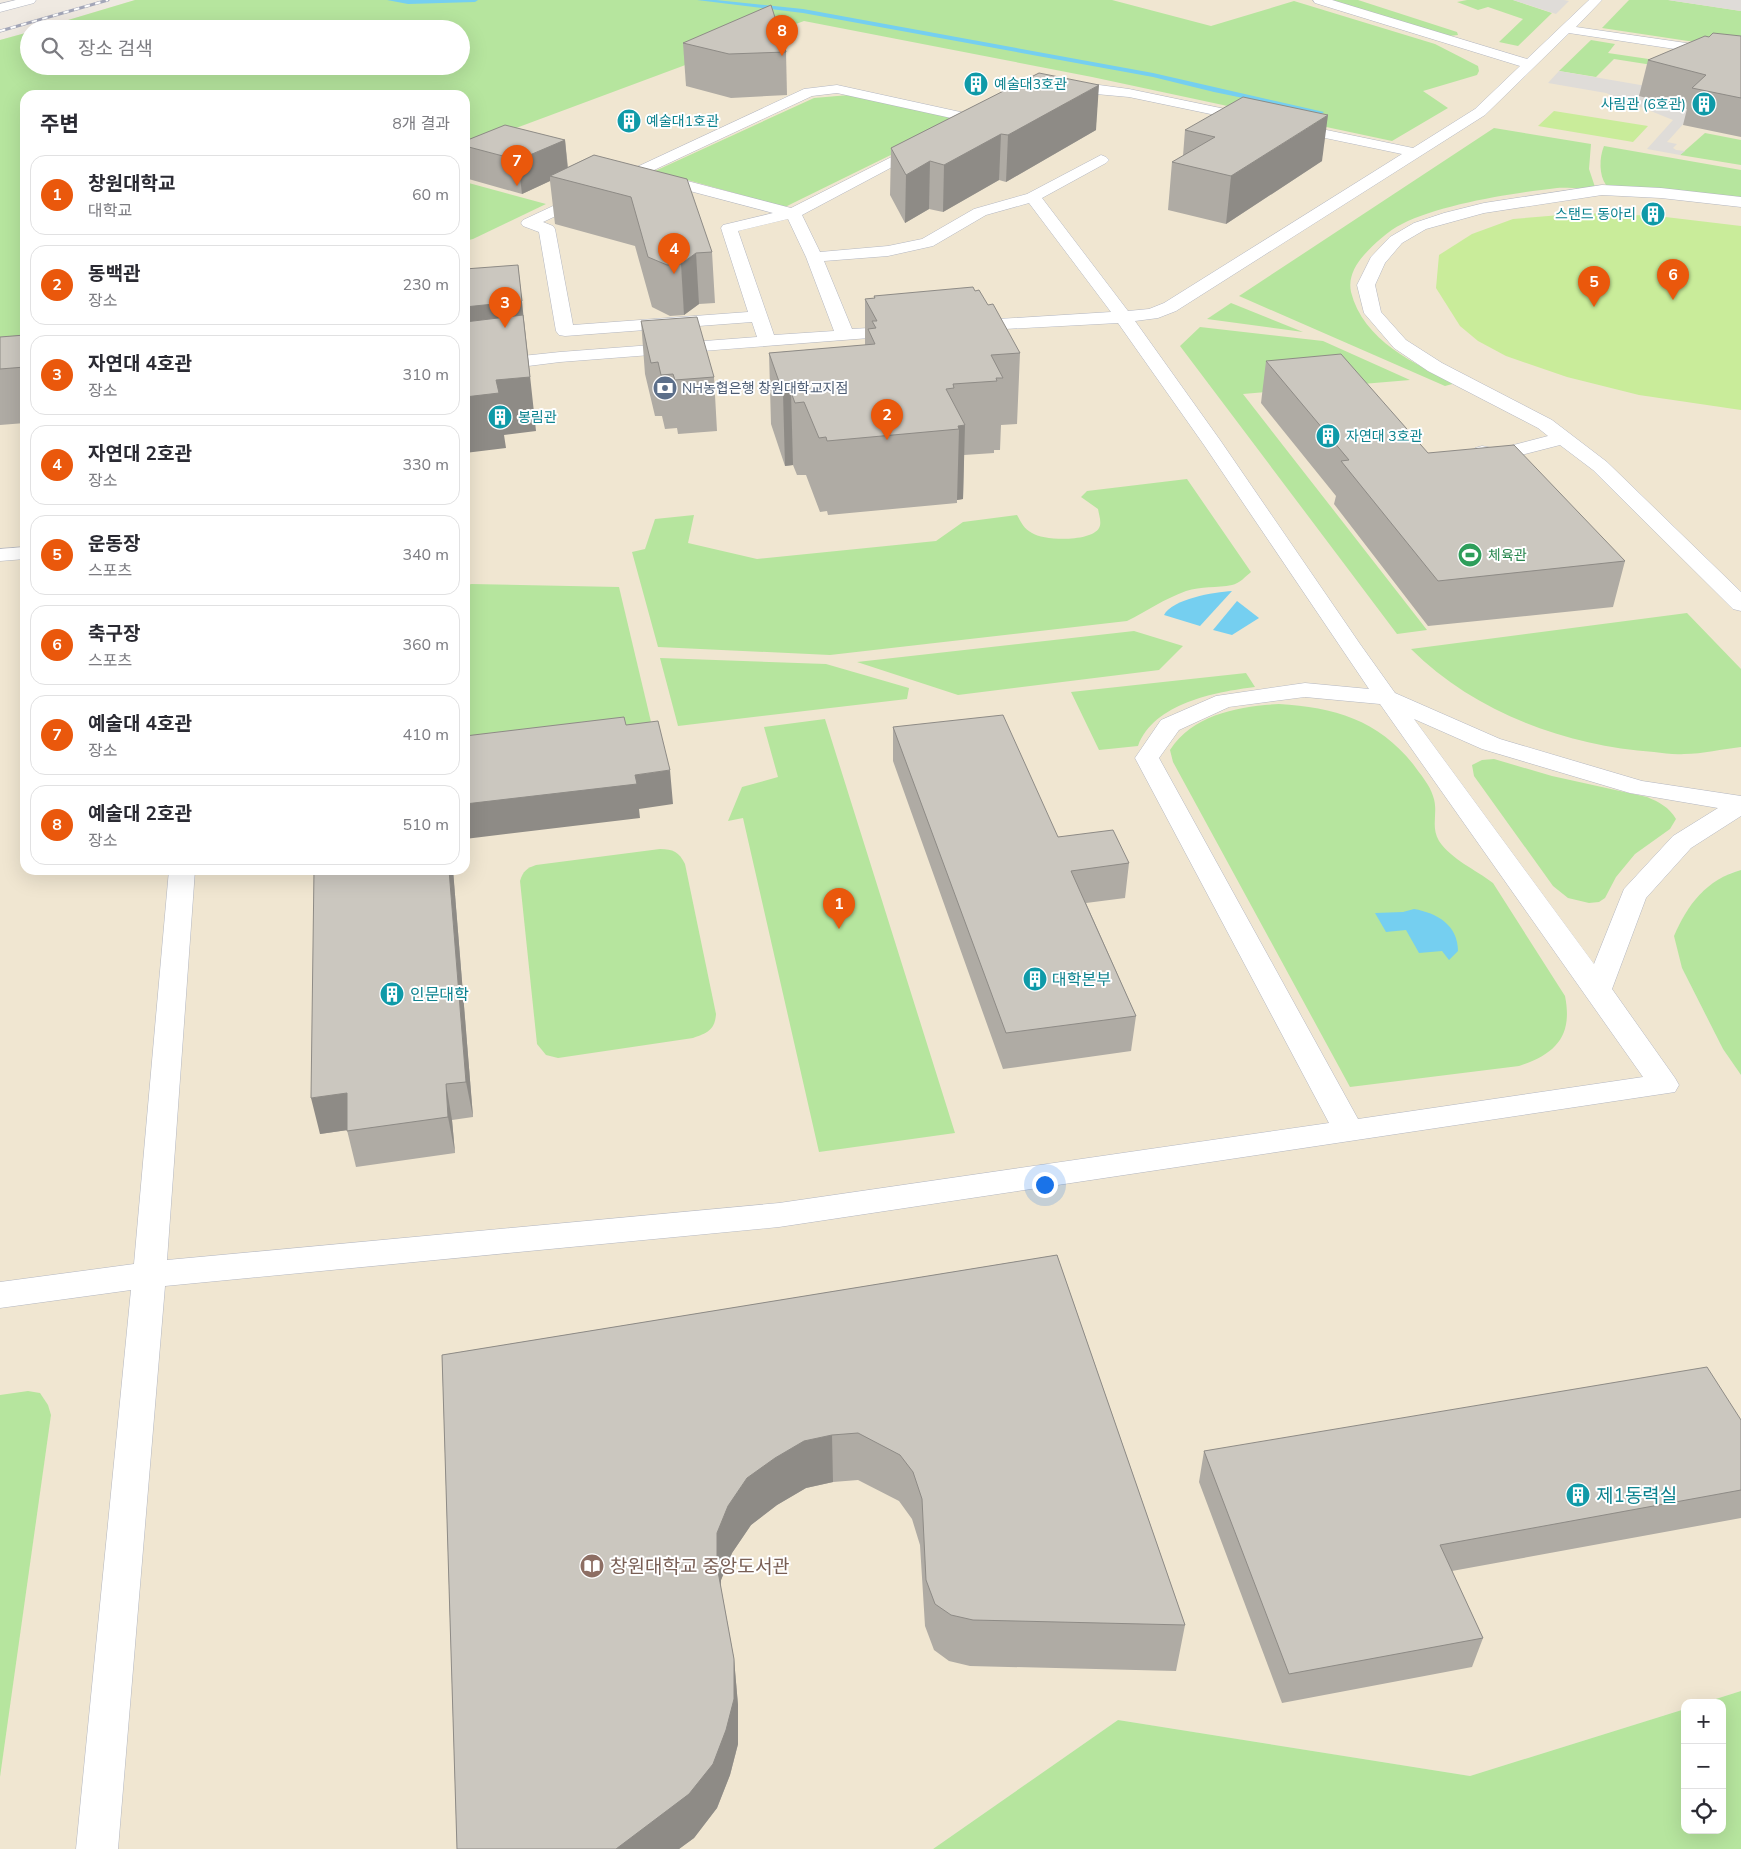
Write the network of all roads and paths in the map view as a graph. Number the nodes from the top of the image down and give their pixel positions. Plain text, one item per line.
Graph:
1 (30, 0) edge
2 (1319, 0) edge
3 (1596, 0) edge
4 (0, 8) edge
5 (1566, 29) junction
6 (1741, 55) edge
7 (1528, 64) junction
8 (1052, 88) edge
9 (989, 111) edge
10 (974, 119) junction
11 (956, 128) edge
12 (939, 137) edge
13 (1417, 153) junction
14 (1101, 160) dead end
15 (635, 172) junction
16 (1033, 197) junction
17 (1741, 202) edge
18 (793, 213) junction
19 (814, 257) junction
20 (759, 316) junction
21 (1123, 316) junction
22 (948, 327) edge
23 (920, 329) edge
24 (846, 335) junction
25 (767, 341) junction
26 (470, 367) edge
27 (1563, 438) junction
28 (1472, 450) edge
29 (20, 553) edge
30 (0, 554) edge
31 (1741, 604) edge
32 (1388, 698) junction
33 (1741, 804) edge
34 (182, 875) edge
35 (1598, 990) junction
36 (1349, 1131) junction
37 (148, 1275) junction
38 (0, 1295) edge
39 (97, 1849) edge

1 - 4 street
2 - 7 street
3 - 5 street
5 - 6 street
5 - 7 street
7 - 13 street
8 - 13 street
9 - 10 street
10 - 11 street
10 - 15 street
12 - 18 street
13 - 21 street
14 - 16 street
15 - 18 street
15 - 20 street
16 - 19 street
16 - 21 street
17 - 27 street
18 - 19 street
18 - 20 street
19 - 24 street
20 - 25 street
21 - 22 street
21 - 32 street
23 - 24 street
24 - 25 street
25 - 26 street
27 - 28 street
27 - 31 street
29 - 30 street
32 - 33 street
32 - 35 street
32 - 36 street
33 - 35 street
34 - 37 street
35 - 36 street
36 - 37 street
37 - 38 street
37 - 39 street

